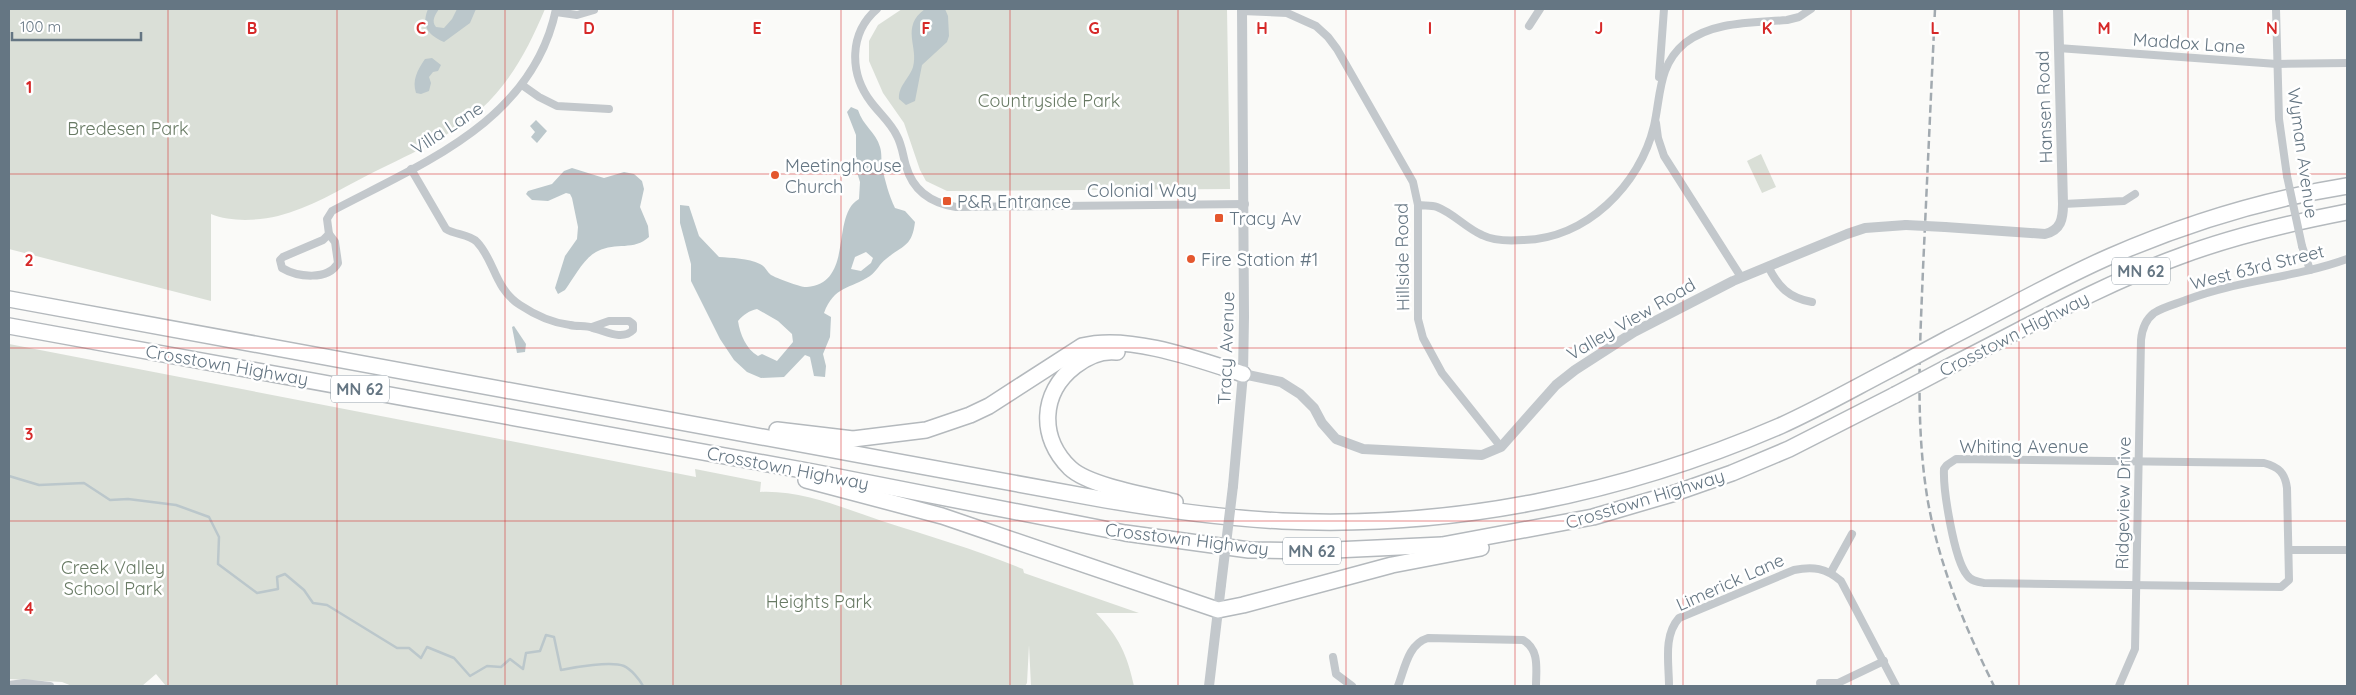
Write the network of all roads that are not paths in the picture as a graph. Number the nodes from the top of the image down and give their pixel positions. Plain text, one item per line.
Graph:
1 (877, 9) edge
2 (1540, 9) edge
3 (1664, 9) edge
4 (1811, 9) edge
5 (2058, 9) edge
6 (2276, 9) edge
7 (594, 10) edge
8 (1242, 10) edge
9 (556, 11) edge
10 (1529, 26) dead end
11 (2058, 48) junction
12 (2347, 63) edge
13 (2277, 64) junction
14 (522, 85) junction
15 (1658, 102) junction
16 (609, 109) dead end
17 (412, 169) junction
18 (2347, 186) edge
19 (2136, 194) dead end
20 (1245, 204) junction
21 (2063, 204) junction
22 (1418, 205) junction
23 (2347, 212) edge
24 (329, 234) junction
25 (2347, 259) edge
26 (1768, 266) junction
27 (2310, 270) junction
28 (1741, 277) junction
29 (9, 299) edge
30 (1812, 302) dead end
31 (2149, 318) joint
32 (9, 326) edge
33 (592, 327) dead end
34 (1243, 374) junction
35 (646, 416) junction
36 (1501, 447) junction
37 (711, 453) junction
38 (2138, 462) junction
39 (1593, 517) junction
40 (1315, 522) junction
41 (1852, 534) dead end
42 (2289, 550) junction
43 (2347, 550) edge
44 (1831, 572) junction
45 (2136, 584) junction
46 (1218, 610) junction
47 (1333, 657) dead end
48 (1884, 661) junction
49 (1820, 683) dead end
50 (9, 685) edge
51 (50, 686) edge
52 (1209, 686) edge
53 (1352, 686) edge
54 (1398, 686) edge
55 (1536, 686) edge
56 (1669, 686) edge
57 (1896, 686) edge
58 (2119, 686) edge

1 - 20 street, Colonial Way
2 - 10 street
3 - 15 street
4 - 15 street
5 - 11 street, Hansen Road
6 - 13 street, Wyman Avenue
7 - 9 street
8 - 20 street, Tracy Avenue
8 - 22 street, Hillside Road
9 - 14 street, Villa Lane
11 - 13 street, Maddox Lane
11 - 21 street, Hansen Road
12 - 13 street, Maddox Lane
13 - 27 street, Wyman Avenue, bridge
14 - 16 street
14 - 17 street, Villa Lane
15 - 22 street
15 - 28 street
17 - 24 street, Villa Lane
17 - 33 street
18 - 40 highway, Crosstown Highway / MN 62, bridge
19 - 21 street
20 - 34 street, Tracy Avenue
21 - 26 street, Valley View Road, bridge
22 - 36 street, Hillside Road
23 - 39 highway, Crosstown Highway / MN 62, bridge
24 - 24 street
25 - 27 street, West 63rd Street
26 - 28 street, Valley View Road
26 - 30 street
27 - 31 street, West 63rd Street
28 - 36 street, Valley View Road
29 - 35 highway, Crosstown Highway / MN 62
31 - 38 street, Ridgeview Drive
32 - 37 highway, Crosstown Highway / MN 62
34 - 35 highway
34 - 36 street
34 - 40 highway
34 - 46 street, Tracy Avenue, bridge
35 - 40 highway, Crosstown Highway / MN 62
37 - 39 highway, Crosstown Highway / MN 62
37 - 46 highway
38 - 42 street, Whiting Avenue
38 - 45 street, Ridgeview Drive
38 - 45 street, Whiting Avenue
39 - 46 highway
41 - 44 street
42 - 43 street
42 - 45 street
44 - 48 street
44 - 56 street, Limerick Lane
45 - 58 street, Ridgeview Drive
46 - 52 street, Tracy Avenue
47 - 53 street
48 - 49 street
48 - 57 street
50 - 51 street
54 - 55 street

